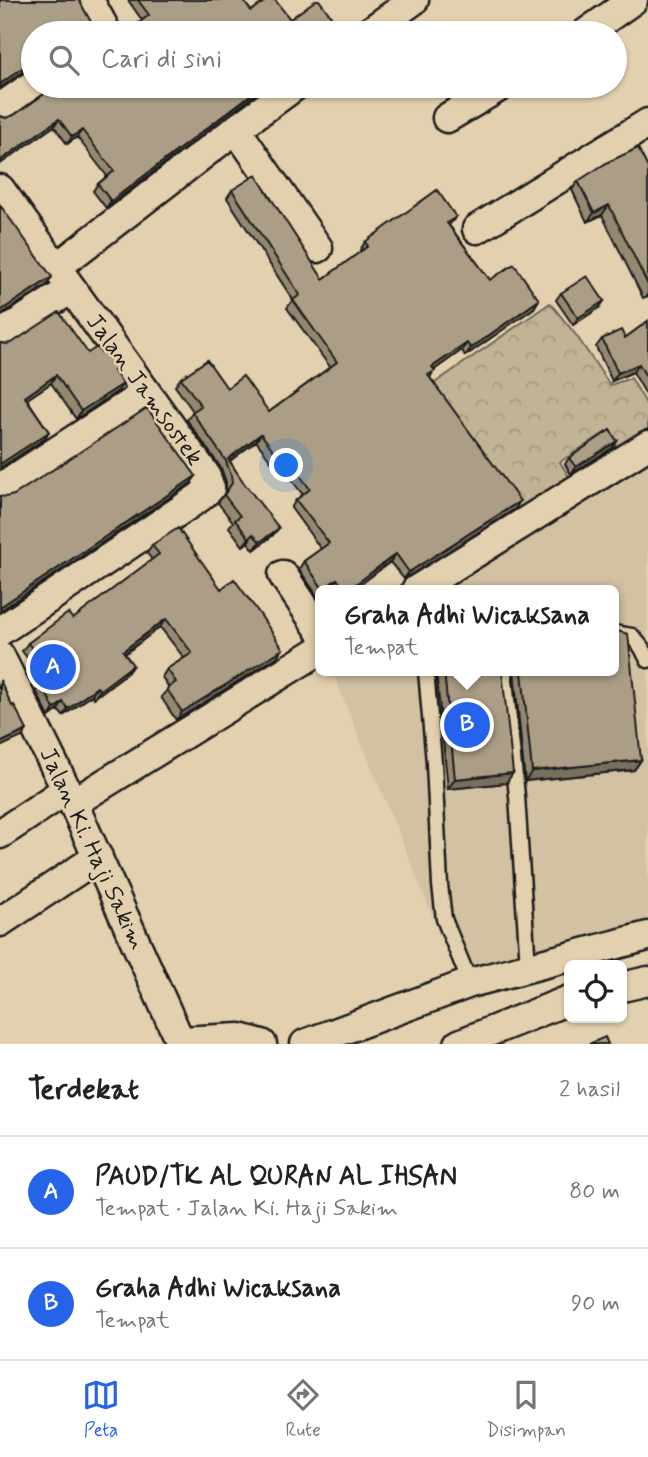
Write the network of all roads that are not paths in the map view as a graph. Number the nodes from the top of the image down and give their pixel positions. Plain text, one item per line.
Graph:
1 (89, 0) edge
2 (414, 0) edge
3 (633, 0) edge
4 (100, 21) edge
5 (385, 21) edge
6 (603, 21) edge
7 (21, 93) edge
8 (279, 98) edge
9 (481, 98) edge
10 (0, 108) edge
11 (447, 118) dead end
12 (648, 123) edge
13 (236, 129) junction
14 (0, 189) edge
15 (477, 229) dead end
16 (318, 248) dead end
17 (64, 278) junction
18 (0, 335) edge
19 (146, 393) junction
20 (648, 445) edge
21 (0, 488) edge
22 (283, 575) dead end
23 (424, 585) edge
24 (315, 623) edge
25 (0, 631) edge
26 (619, 635) edge
27 (315, 653) edge
28 (0, 656) edge
29 (648, 660) edge
30 (426, 676) edge
31 (505, 676) edge
32 (70, 797) junction
33 (0, 834) edge
34 (98, 857) junction
35 (0, 922) edge
36 (648, 936) edge
37 (528, 967) junction
38 (648, 981) edge
39 (470, 983) junction
40 (627, 986) edge
41 (564, 1002) edge
42 (180, 1043) edge
43 (262, 1044) edge
44 (305, 1044) edge
45 (459, 1044) edge

1 - 4 street
2 - 5 street
3 - 6 street
7 - 10 street
8 - 13 street
9 - 11 street
12 - 15 street
13 - 16 street
13 - 17 street
14 - 17 street, Jalan Jamsostek
17 - 18 street
17 - 19 street, Jalan Jamsostek
19 - 21 street
19 - 25 street, Jalan Jamsostek
20 - 23 street
22 - 24 street
26 - 29 lane
27 - 32 street
28 - 32 street, Jalan Ki. Haji Sakim
30 - 39 lane
31 - 37 lane
32 - 33 street
32 - 34 street, Jalan Ki. Haji Sakim
34 - 35 street
34 - 42 street, Jalan Ki. Haji Sakim
36 - 37 street
37 - 39 street
38 - 40 street
39 - 44 street
41 - 45 street
42 - 43 street

